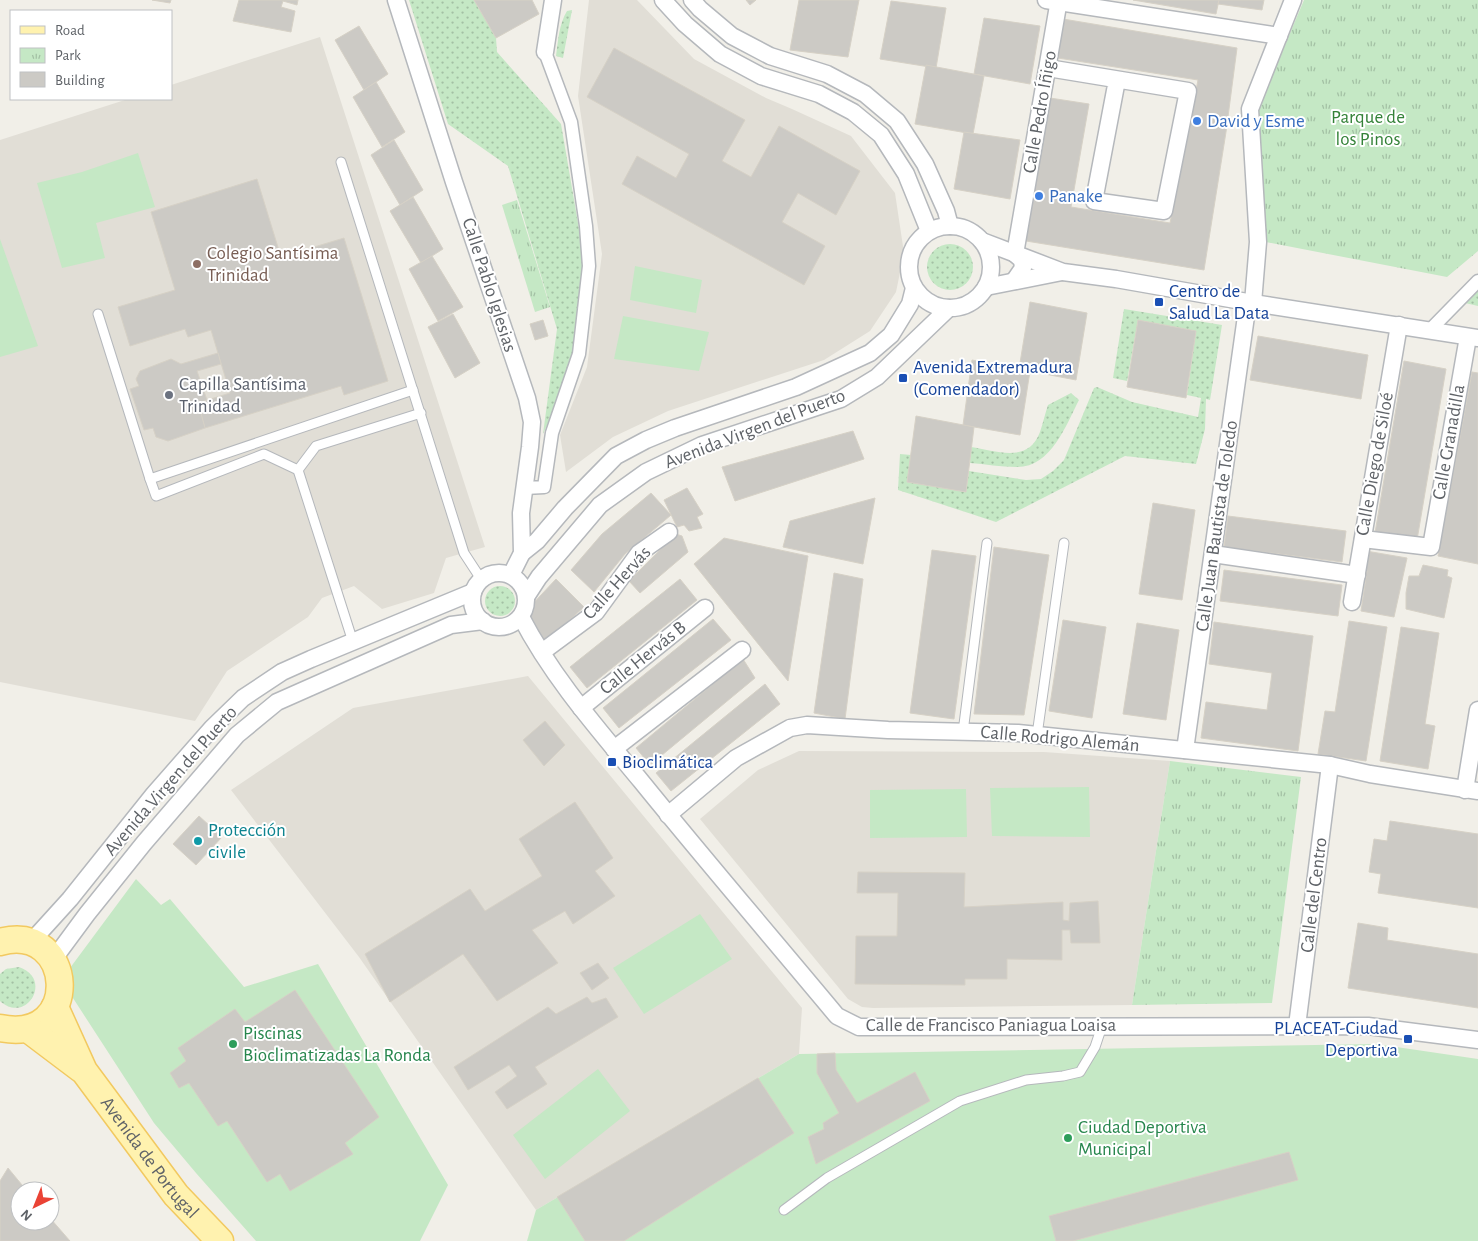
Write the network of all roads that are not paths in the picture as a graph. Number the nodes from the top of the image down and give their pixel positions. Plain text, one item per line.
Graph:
1 (396, 0) edge
2 (553, 0) edge
3 (664, 0) edge
4 (692, 0) edge
5 (1292, 0) edge
6 (1055, 1) edge
7 (1278, 36) junction
8 (545, 52) joint
9 (1048, 68) junction
10 (1118, 80) junction
11 (342, 162) dead end
12 (950, 226) junction
13 (929, 231) junction
14 (982, 241) junction
15 (1015, 254) junction
16 (1062, 272) junction
17 (1014, 281) junction
18 (1478, 281) edge
19 (986, 287) junction
20 (914, 288) junction
21 (1250, 302) junction
22 (949, 308) junction
23 (98, 314) dead end
24 (1399, 325) junction
25 (1430, 330) junction
26 (1473, 337) edge
27 (413, 390) junction
28 (421, 412) junction
29 (298, 470) junction
30 (150, 479) junction
31 (525, 488) junction
32 (669, 532) dead end
33 (1363, 539) junction
34 (988, 543) dead end
35 (1064, 543) dead end
36 (522, 553) junction
37 (1213, 554) junction
38 (1357, 574) junction
39 (512, 575) junction
40 (477, 586) junction
41 (526, 597) junction
42 (1352, 602) dead end
43 (705, 608) dead end
44 (520, 617) junction
45 (483, 622) junction
46 (505, 626) junction
47 (353, 642) junction
48 (538, 647) junction
49 (742, 650) dead end
50 (581, 708) junction
51 (1478, 710) edge
52 (963, 732) junction
53 (1037, 735) junction
54 (614, 749) junction
55 (1185, 750) junction
56 (1330, 765) junction
57 (1472, 791) edge
58 (668, 815) junction
59 (1, 941) edge
60 (30, 942) junction
61 (53, 960) junction
62 (55, 1007) junction
63 (1102, 1026) junction
64 (1297, 1026) junction
65 (0, 1028) edge
66 (28, 1028) junction
67 (1478, 1040) edge
68 (84, 1071) junction
69 (784, 1210) dead end
70 (220, 1241) edge

1 - 31 street, Calle Pablo Iglesias
2 - 8 street
3 - 13 street
4 - 12 street
5 - 7 street, Calle Juan Bautista de Toledo
6 - 7 street
6 - 9 street, Calle Pedro Íñigo
7 - 21 street, Calle Juan Bautista de Toledo
8 - 31 street
9 - 10 street
9 - 15 street, Calle Pedro Íñigo
10 - 10 street
11 - 27 lane
12 - 13 street
12 - 14 street
13 - 20 street
14 - 15 street
14 - 19 street
15 - 16 street
15 - 17 street
16 - 17 street
16 - 21 street
17 - 19 street
18 - 25 street
19 - 22 street
20 - 22 street
20 - 36 street, Avenida Virgen del Puerto
21 - 24 street
21 - 37 street, Calle Juan Bautista de Toledo
22 - 41 street, Avenida Virgen del Puerto
23 - 30 lane
24 - 25 street
24 - 33 street, Calle Diego de Siloé
25 - 26 street
26 - 33 street, Calle Granadilla
27 - 28 lane
27 - 30 lane
28 - 29 lane
28 - 40 lane
29 - 30 lane
29 - 47 lane
31 - 36 street, Calle Pablo Iglesias
32 - 48 street, Calle Hervás
33 - 38 street, Calle Diego de Siloé
34 - 52 lane
35 - 53 lane
36 - 39 street, Calle Pablo Iglesias
37 - 38 street
37 - 55 street, Calle Juan Bautista de Toledo
38 - 42 street, Calle Diego de Siloé
39 - 40 street
39 - 41 street
40 - 45 street
40 - 47 street, Avenida Virgen del Puerto
41 - 44 street
43 - 50 street, Calle Hervás B
44 - 46 street
44 - 48 street, Calle de Francisco Paniagua Loaisa
45 - 46 street
45 - 61 street, Avenida Virgen del Puerto
46 - 48 street, Calle de Francisco Paniagua Loaisa
47 - 60 street, Avenida Virgen del Puerto
48 - 50 street, Calle de Francisco Paniagua Loaisa
49 - 54 street
50 - 54 street, Calle de Francisco Paniagua Loaisa
51 - 57 street
52 - 53 street, Calle Rodrigo Alemán
52 - 58 street, Calle Rodrigo Alemán
53 - 55 street, Calle Rodrigo Alemán
54 - 58 street, Calle de Francisco Paniagua Loaisa
55 - 56 street, Calle Rodrigo Alemán
56 - 57 street, Calle Rodrigo Alemán
56 - 64 street, Calle del Centro
58 - 63 street, Calle de Francisco Paniagua Loaisa
59 - 60 main road
60 - 61 main road
61 - 62 main road
62 - 66 main road
62 - 68 main road, Avenida de Portugal
63 - 64 street, Calle de Francisco Paniagua Loaisa
63 - 69 lane
64 - 67 street, Calle de Francisco Paniagua Loaisa
65 - 66 main road
66 - 68 main road, Avenida de Portugal
68 - 70 main road, Avenida de Portugal

